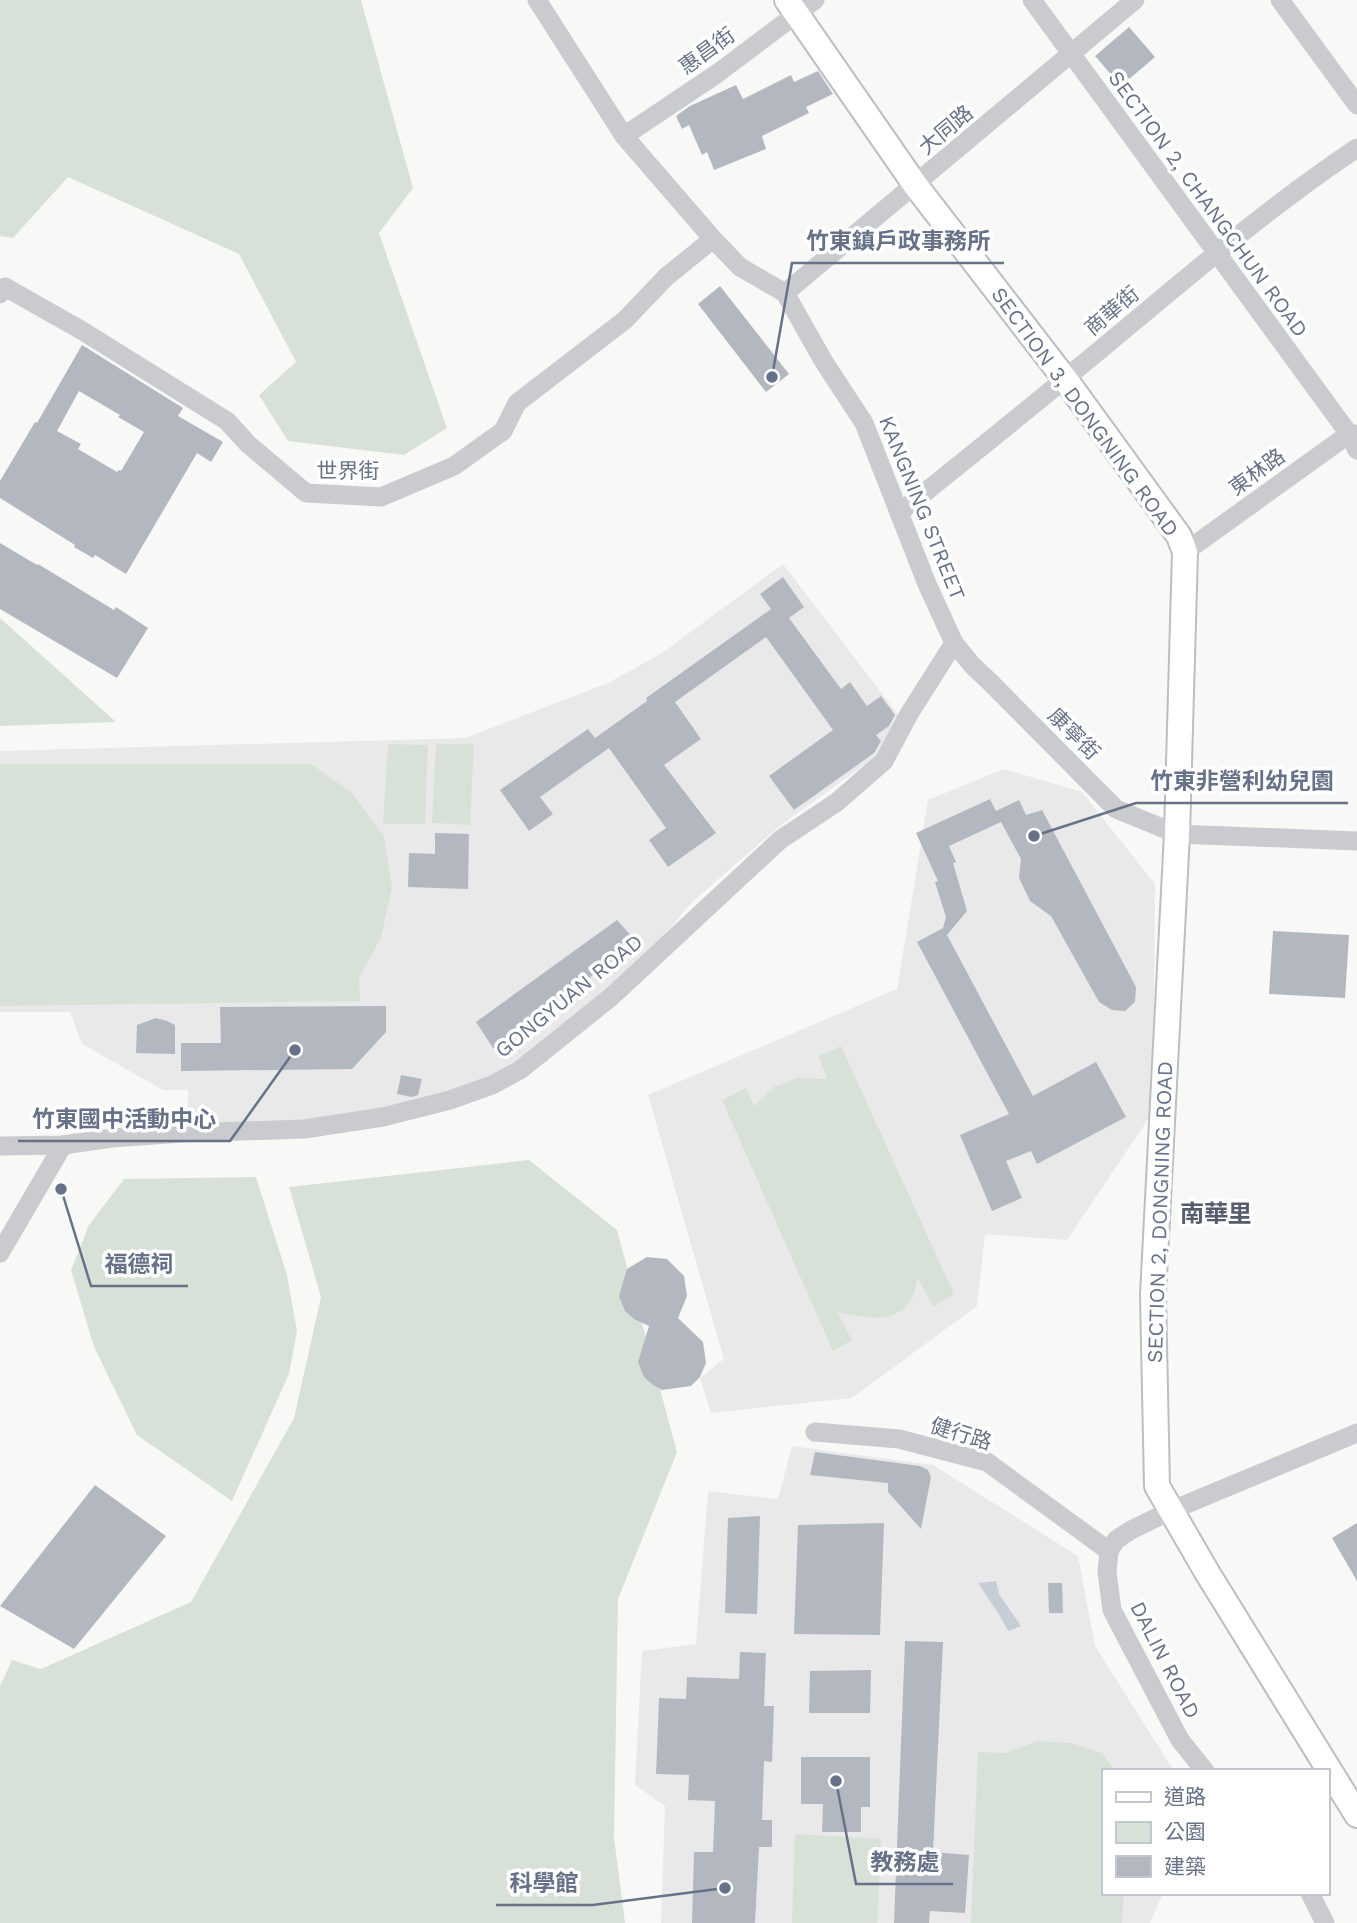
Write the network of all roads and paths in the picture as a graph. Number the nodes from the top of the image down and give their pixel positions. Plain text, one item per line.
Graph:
1 (537, 0) edge
2 (1032, 0) edge
3 (1135, 0) edge
4 (1280, 0) edge
5 (799, 4) edge
6 (1071, 55) junction
7 (1357, 105) edge
8 (624, 136) junction
9 (1357, 148) edge
10 (916, 186) junction
11 (713, 239) junction
12 (1216, 254) junction
13 (785, 293) junction
14 (0, 294) edge
15 (1065, 379) junction
16 (1354, 440) edge
17 (900, 513) junction
18 (1185, 552) junction
19 (954, 643) junction
20 (1177, 834) junction
21 (1357, 841) edge
22 (63, 1145) junction
23 (0, 1146) edge
24 (0, 1253) edge
25 (815, 1432) dead end
26 (1357, 1433) edge
27 (1170, 1511) junction
28 (1109, 1550) junction
29 (1203, 1769) edge
30 (1329, 1769) edge
31 (1329, 1769) edge
32 (1356, 1813) edge
33 (1311, 1895) edge
34 (1325, 1923) edge

1 - 8 street
2 - 6 street, SECTION 2, CHANGCHUN ROAD
3 - 6 street, 大同路
4 - 7 street
5 - 8 street, 惠昌街
5 - 10 main road, SECTION 3, DONGNING ROAD
6 - 10 street, 大同路
6 - 12 street, SECTION 2, CHANGCHUN ROAD
8 - 11 street
9 - 12 street, 商華街
10 - 13 street, 大同路
10 - 15 main road, SECTION 3, DONGNING ROAD
11 - 13 street
11 - 14 street, 世界街
12 - 15 street, 商華街
12 - 16 street, SECTION 2, CHANGCHUN ROAD
13 - 17 street, KANGNING STREET
15 - 17 street, 商華街
15 - 18 main road, SECTION 3, DONGNING ROAD
16 - 18 street, 東林路
17 - 19 street, KANGNING STREET
18 - 20 main road, SECTION 2, DONGNING ROAD
19 - 20 street, 康寧街
19 - 22 street, GONGYUAN ROAD
20 - 21 street
20 - 27 main road, SECTION 2, DONGNING ROAD
22 - 23 street, GONGYUAN ROAD
22 - 24 street
25 - 28 street, 健行路
26 - 27 street
27 - 28 street
27 - 30 main road, SECTION 2, DONGNING ROAD
28 - 29 street, DALIN ROAD
31 - 32 main road, SECTION 2, DONGNING ROAD
33 - 34 street

